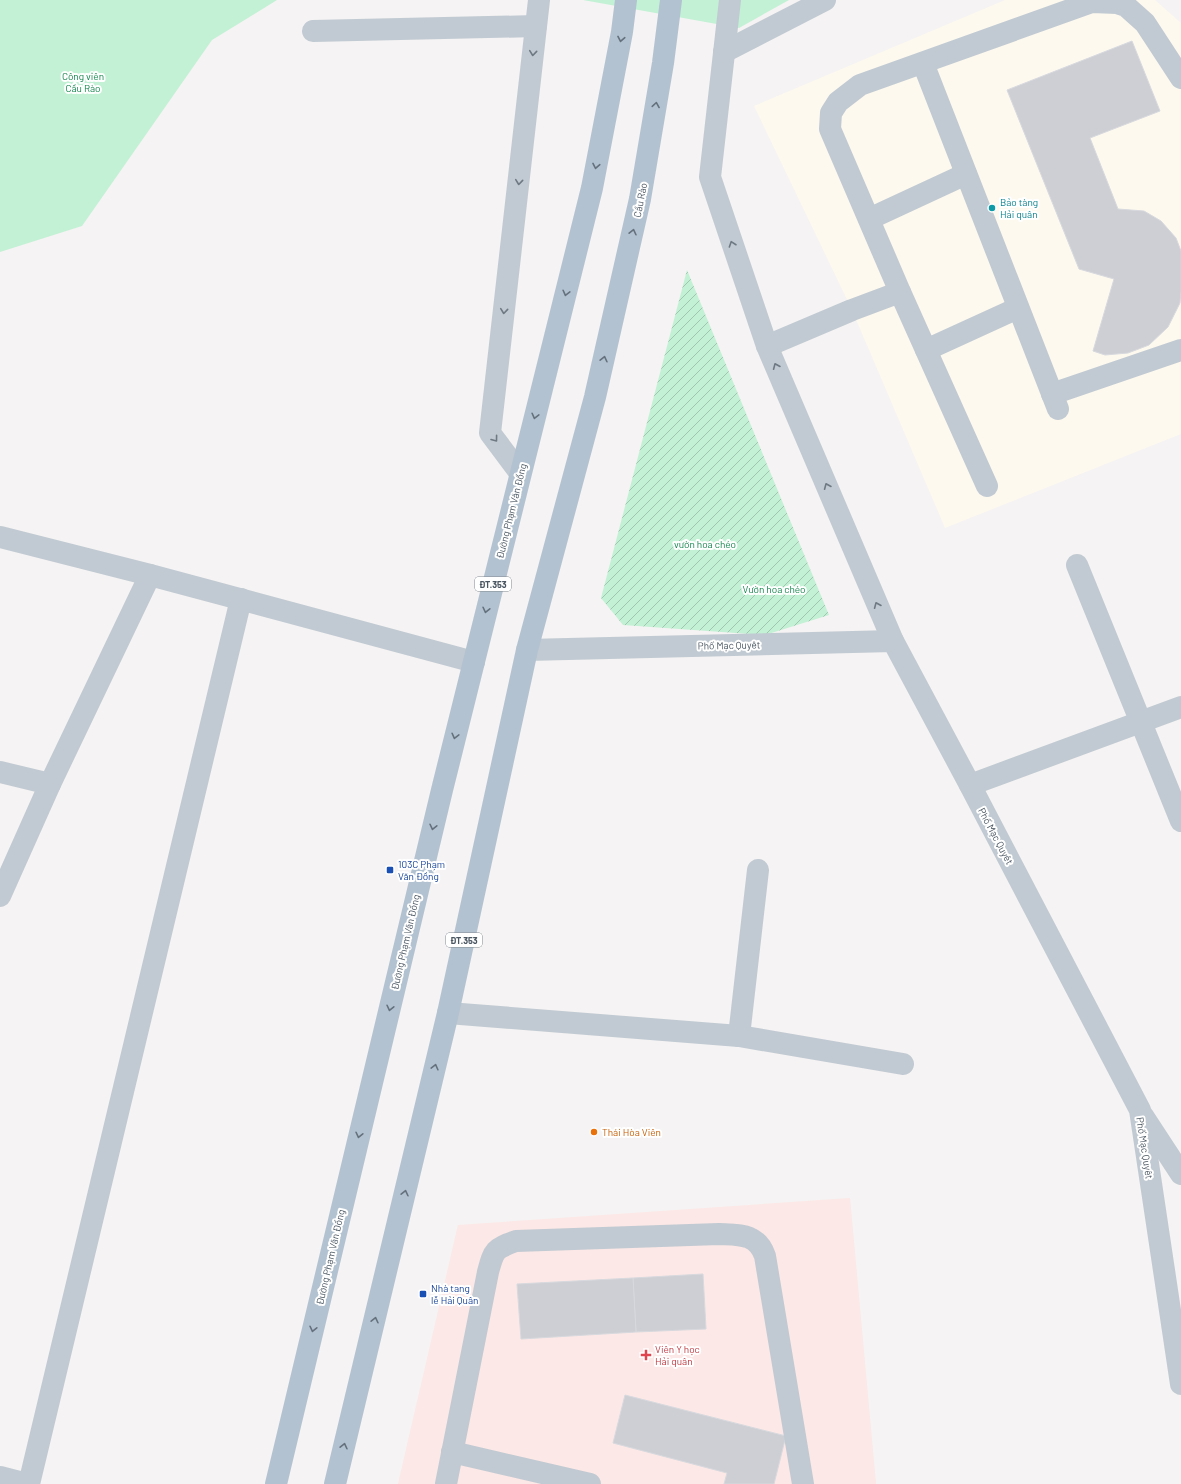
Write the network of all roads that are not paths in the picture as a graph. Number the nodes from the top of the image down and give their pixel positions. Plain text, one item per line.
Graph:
1 (539, 0) edge
2 (626, 0) edge
3 (671, 0) edge
4 (730, 0) edge
5 (825, 0) edge
6 (536, 26) junction
7 (313, 31) dead end
8 (724, 52) junction
9 (923, 63) junction
10 (1181, 78) edge
11 (966, 174) junction
12 (869, 219) junction
13 (900, 292) junction
14 (1018, 308) junction
15 (767, 346) junction
16 (926, 350) junction
17 (1181, 350) edge
18 (520, 473) junction
19 (987, 486) dead end
20 (0, 537) edge
21 (1077, 565) dead end
22 (150, 575) junction
23 (241, 599) junction
24 (893, 641) junction
25 (527, 650) junction
26 (474, 662) junction
27 (1181, 707) edge
28 (1141, 721) junction
29 (0, 772) edge
30 (50, 784) junction
31 (970, 785) junction
32 (1181, 821) edge
33 (758, 870) dead end
34 (0, 896) edge
35 (448, 1013) junction
36 (739, 1036) junction
37 (903, 1064) dead end
38 (1140, 1110) junction
39 (1181, 1174) edge
40 (1181, 1384) edge
41 (452, 1452) junction
42 (0, 1477) edge
43 (28, 1484) edge
44 (276, 1484) edge
45 (335, 1484) edge
46 (446, 1484) edge
47 (590, 1484) edge
48 (803, 1484) edge

1 - 6 street
2 -> 18 main road, Đường Phạm Văn Đồng / ĐT.353
25 -> 3 main road, Cầu Rào / ĐT.353
4 - 8 street
5 - 8 street
6 - 7 street
6 -> 18 street
15 -> 8 street
9 - 10 street
9 - 11 street
9 - 12 street
11 - 12 street
11 - 14 street
12 - 13 street
13 - 15 street
13 - 16 street
14 - 16 street
14 - 17 street
24 -> 15 street
16 - 19 street
18 -> 26 main road, Đường Phạm Văn Đồng / ĐT.353
20 - 22 street
21 - 28 street
22 - 23 street
22 - 30 street
23 - 26 street
23 - 43 street
24 - 25 street, Phố Mạc Quyêt
24 - 31 street, Phố Mạc Quyêt
25 - 35 main road, ĐT.353
26 -> 44 main road, Đường Phạm Văn Đồng / ĐT.353
27 - 28 street
28 - 31 street
28 - 32 street
29 - 30 street
30 - 34 street
31 - 38 street, Phố Mạc Quyêt
33 - 36 street
35 - 36 street
45 -> 35 main road, ĐT.353
36 - 37 street
38 - 39 street
38 - 40 street, Phố Mạc Quyêt
41 - 46 street
41 - 47 street
41 - 48 street
42 - 43 street

